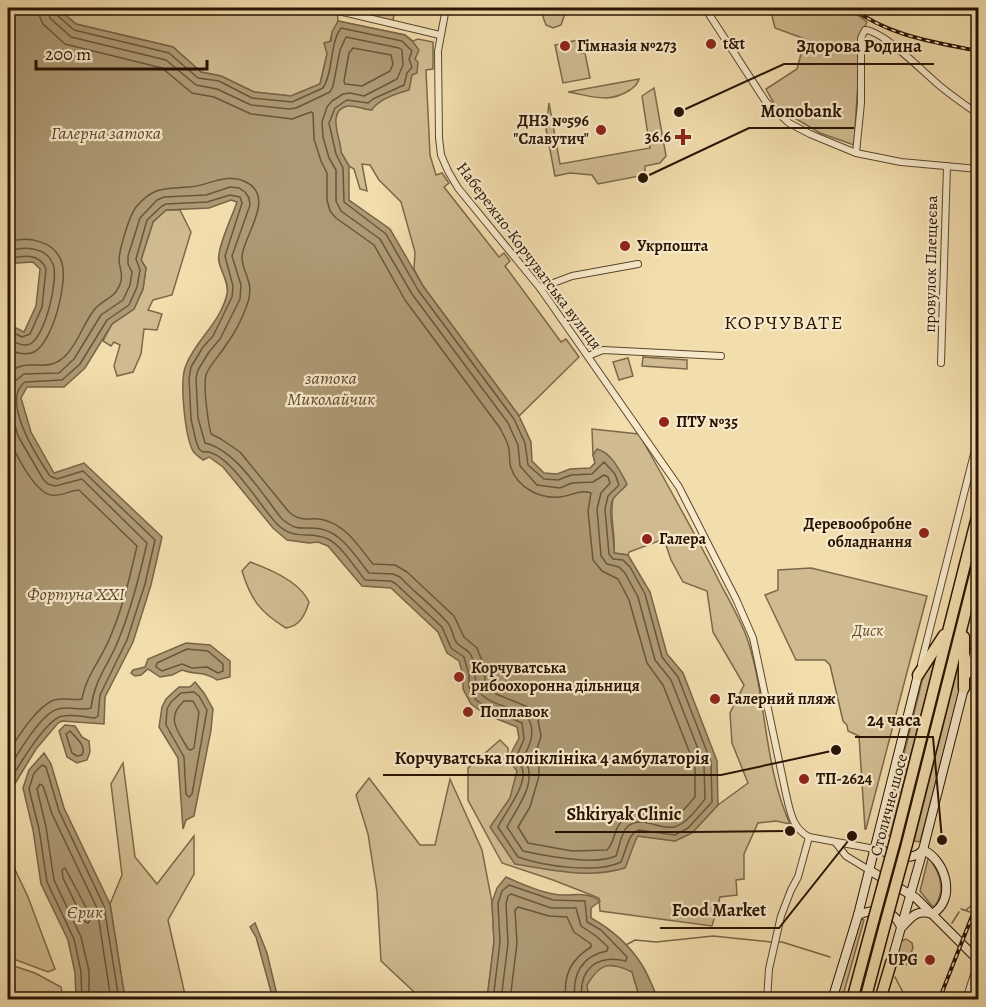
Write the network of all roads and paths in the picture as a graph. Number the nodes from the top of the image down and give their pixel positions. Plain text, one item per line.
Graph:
1 (326, 8) edge
2 (446, 8) edge
3 (705, 8) edge
4 (440, 35) junction
5 (978, 114) edge
6 (856, 153) junction
7 (946, 166) junction
8 (978, 169) edge
9 (638, 264) dead end
10 (540, 288) junction
11 (588, 356) junction
12 (721, 356) dead end
13 (942, 363) dead end
14 (978, 438) edge
15 (978, 513) edge
16 (978, 563) edge
17 (965, 614) junction
18 (953, 616) junction
19 (978, 633) edge
20 (918, 675) junction
21 (964, 687) junction
22 (809, 837) junction
23 (836, 842) junction
24 (876, 844) junction
25 (923, 850) junction
26 (869, 870) junction
27 (911, 894) junction
28 (932, 914) junction
29 (858, 915) junction
30 (901, 927) junction
31 (978, 961) edge
32 (891, 963) joint
33 (767, 999) edge
34 (832, 999) edge
35 (852, 999) edge
36 (865, 999) edge
37 (880, 999) edge
38 (966, 999) edge

1 - 4 street
2 - 4 street, Набережно-Корчуватська вулиця
3 - 6 street
4 - 10 street, Набережно-Корчуватська вулиця
5 - 6 street
6 - 7 street
7 - 8 street
7 - 13 street, провулок Плещеєва
9 - 10 street
10 - 11 street, Набережно-Корчуватська вулиця
11 - 12 street
11 - 22 street, Набережно-Корчуватська вулиця
14 - 20 street
15 - 18 highway, Столичне шосе
16 - 17 highway, Столичне шосе
17 - 21 highway
17 - 36 highway, Столичне шосе, bridge
18 - 20 highway
18 - 35 highway, Столичне шосе, bridge
19 - 21 street
20 - 24 main road
21 - 25 main road
22 - 23 street
22 - 33 street
23 - 24 street
23 - 26 street
24 - 25 main road
24 - 26 main road
25 - 27 main road
25 - 28 main road
26 - 27 main road
26 - 29 main road
27 - 28 main road
27 - 30 main road
28 - 30 main road
28 - 31 main road
29 - 30 main road
29 - 34 main road
30 - 32 main road
31 - 38 street
32 - 37 highway

